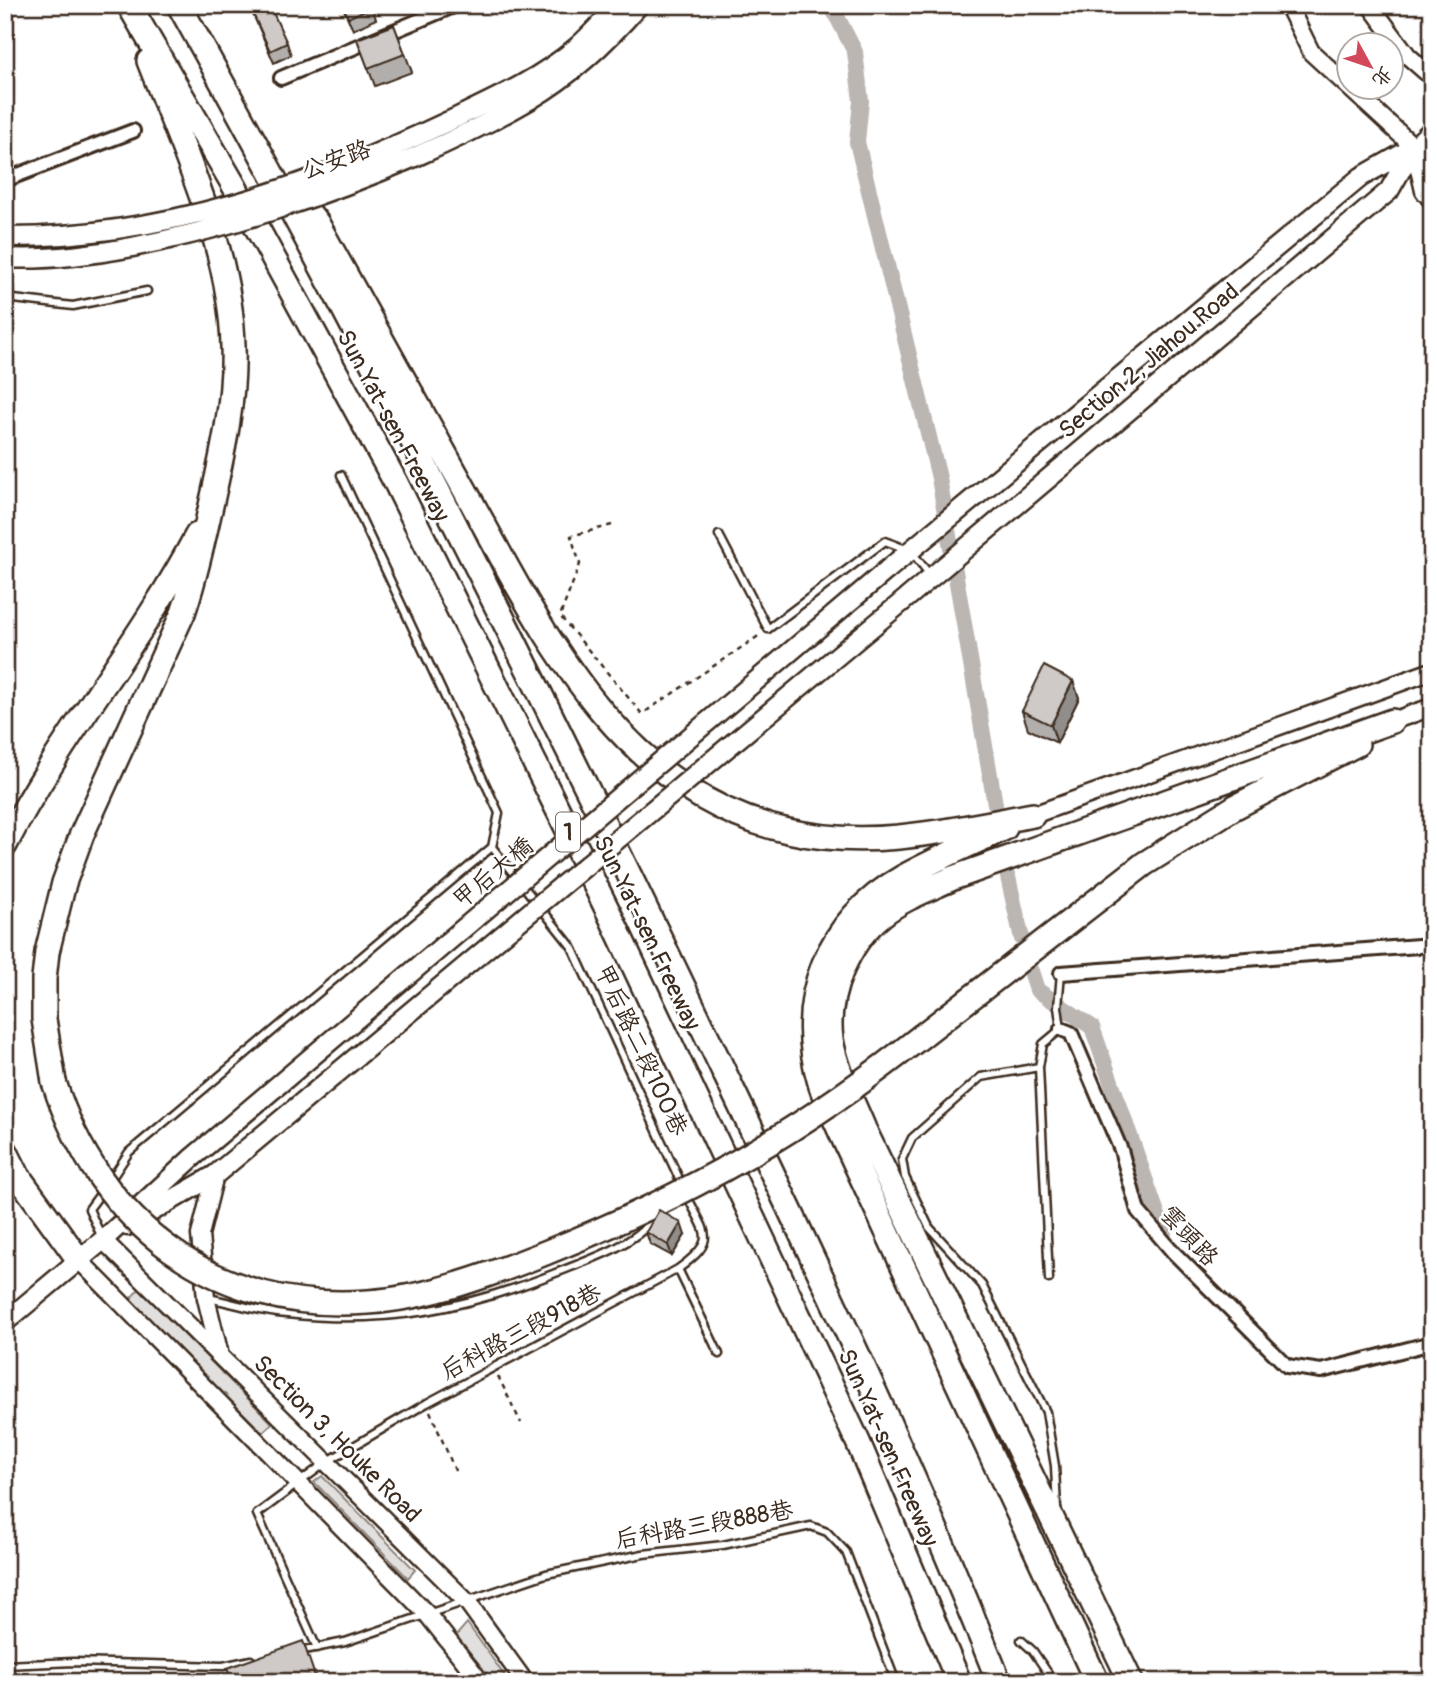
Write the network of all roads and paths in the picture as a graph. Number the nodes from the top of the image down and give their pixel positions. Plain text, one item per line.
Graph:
1 (129, 5) edge
2 (178, 5) edge
3 (456, 5) edge
4 (618, 5) edge
5 (639, 5) edge
6 (1288, 5) edge
7 (1370, 5) edge
8 (1432, 77) edge
9 (281, 78) dead end
10 (133, 131) dead end
11 (1432, 131) edge
12 (257, 145) junction
13 (1414, 147) junction
14 (1432, 172) edge
15 (5, 180) edge
16 (1432, 201) edge
17 (5, 237) edge
18 (5, 258) edge
19 (147, 291) dead end
20 (5, 298) edge
21 (341, 475) dead end
22 (210, 511) junction
23 (612, 525) dead end
24 (719, 535) dead end
25 (911, 551) junction
26 (887, 570) joint
27 (931, 577) junction
28 (768, 629) junction
29 (1432, 671) edge
30 (1432, 707) edge
31 (1392, 721) junction
32 (1033, 815) junction
33 (5, 845) edge
34 (492, 847) junction
35 (1432, 945) edge
36 (1061, 973) joint
37 (1061, 1029) junction
38 (1039, 1067) junction
39 (5, 1150) edge
40 (215, 1175) junction
41 (683, 1189) junction
42 (103, 1240) junction
43 (79, 1260) junction
44 (678, 1269) junction
45 (1049, 1279) dead end
46 (206, 1298) junction
47 (5, 1322) edge
48 (1432, 1343) edge
49 (219, 1353) junction
50 (719, 1354) dead end
51 (494, 1369) junction
52 (427, 1403) junction
53 (521, 1423) dead end
54 (328, 1461) junction
55 (456, 1473) dead end
56 (299, 1480) junction
57 (1056, 1528) junction
58 (468, 1603) junction
59 (427, 1614) junction
60 (1021, 1640) dead end
61 (317, 1647) junction
62 (290, 1653) edge
63 (263, 1658) edge
64 (5, 1665) edge
65 (481, 1682) edge
66 (525, 1682) edge
67 (896, 1682) edge
68 (959, 1682) edge
69 (999, 1682) edge
70 (1054, 1682) edge
71 (1097, 1682) edge
72 (1132, 1682) edge

1 - 22 highway
1 - 68 highway, Sun Yat-sen Freeway / 1
2 - 12 highway, Sun Yat-sen Freeway / 1
3 - 9 street
4 - 17 main road, 公安路, bridge
5 - 18 main road, 公安路, bridge
6 - 13 street
7 - 8 street
10 - 15 street
11 - 13 main road, Section 2, Jiahou Road
12 - 32 highway
12 - 69 highway, Sun Yat-sen Freeway / 1
13 - 14 street
13 - 16 street
13 - 25 main road, Section 2, Jiahou Road
13 - 27 main road, Section 2, Jiahou Road
19 - 20 lane
21 - 34 lane
22 - 31 highway, bridge
22 - 33 highway
23 - 28 path
24 - 28 lane
25 - 26 main road, Section 2, Jiahou Road
25 - 27 lane
25 - 28 lane
26 - 42 main road, 甲后大橋, bridge
27 - 40 main road, Section 2, Jiahou Road, bridge
29 - 32 street
30 - 31 street
31 - 57 highway
32 - 71 highway
34 - 41 lane, 甲后路二段100巷
34 - 42 lane
35 - 36 street
36 - 37 lane, 雲頭路
37 - 38 lane
37 - 48 street, 雲頭路
38 - 45 lane
38 - 57 lane
39 - 43 highway
40 - 42 main road
40 - 46 street
41 - 44 lane, 后科路三段918巷
41 - 46 lane
42 - 43 main road
42 - 49 street, Section 3, Houke Road
43 - 47 main road
43 - 56 street
44 - 50 lane
44 - 51 lane, 后科路三段918巷
46 - 49 street
49 - 54 street, Section 3, Houke Road
51 - 52 lane, 后科路三段918巷
51 - 53 path
52 - 54 lane, 后科路三段918巷
52 - 55 path
54 - 56 lane, 后科路三段918巷
54 - 58 street, Section 3, Houke Road
56 - 59 street
56 - 61 lane, 后科路三段918巷
57 - 72 highway
58 - 59 lane, 后科路三段888巷
58 - 66 street, Section 3, Houke Road
58 - 67 lane, 后科路三段888巷
59 - 61 lane, 后科路三段888巷
59 - 65 street
60 - 70 lane
61 - 62 lane, 后科路三段888巷
63 - 64 lane

